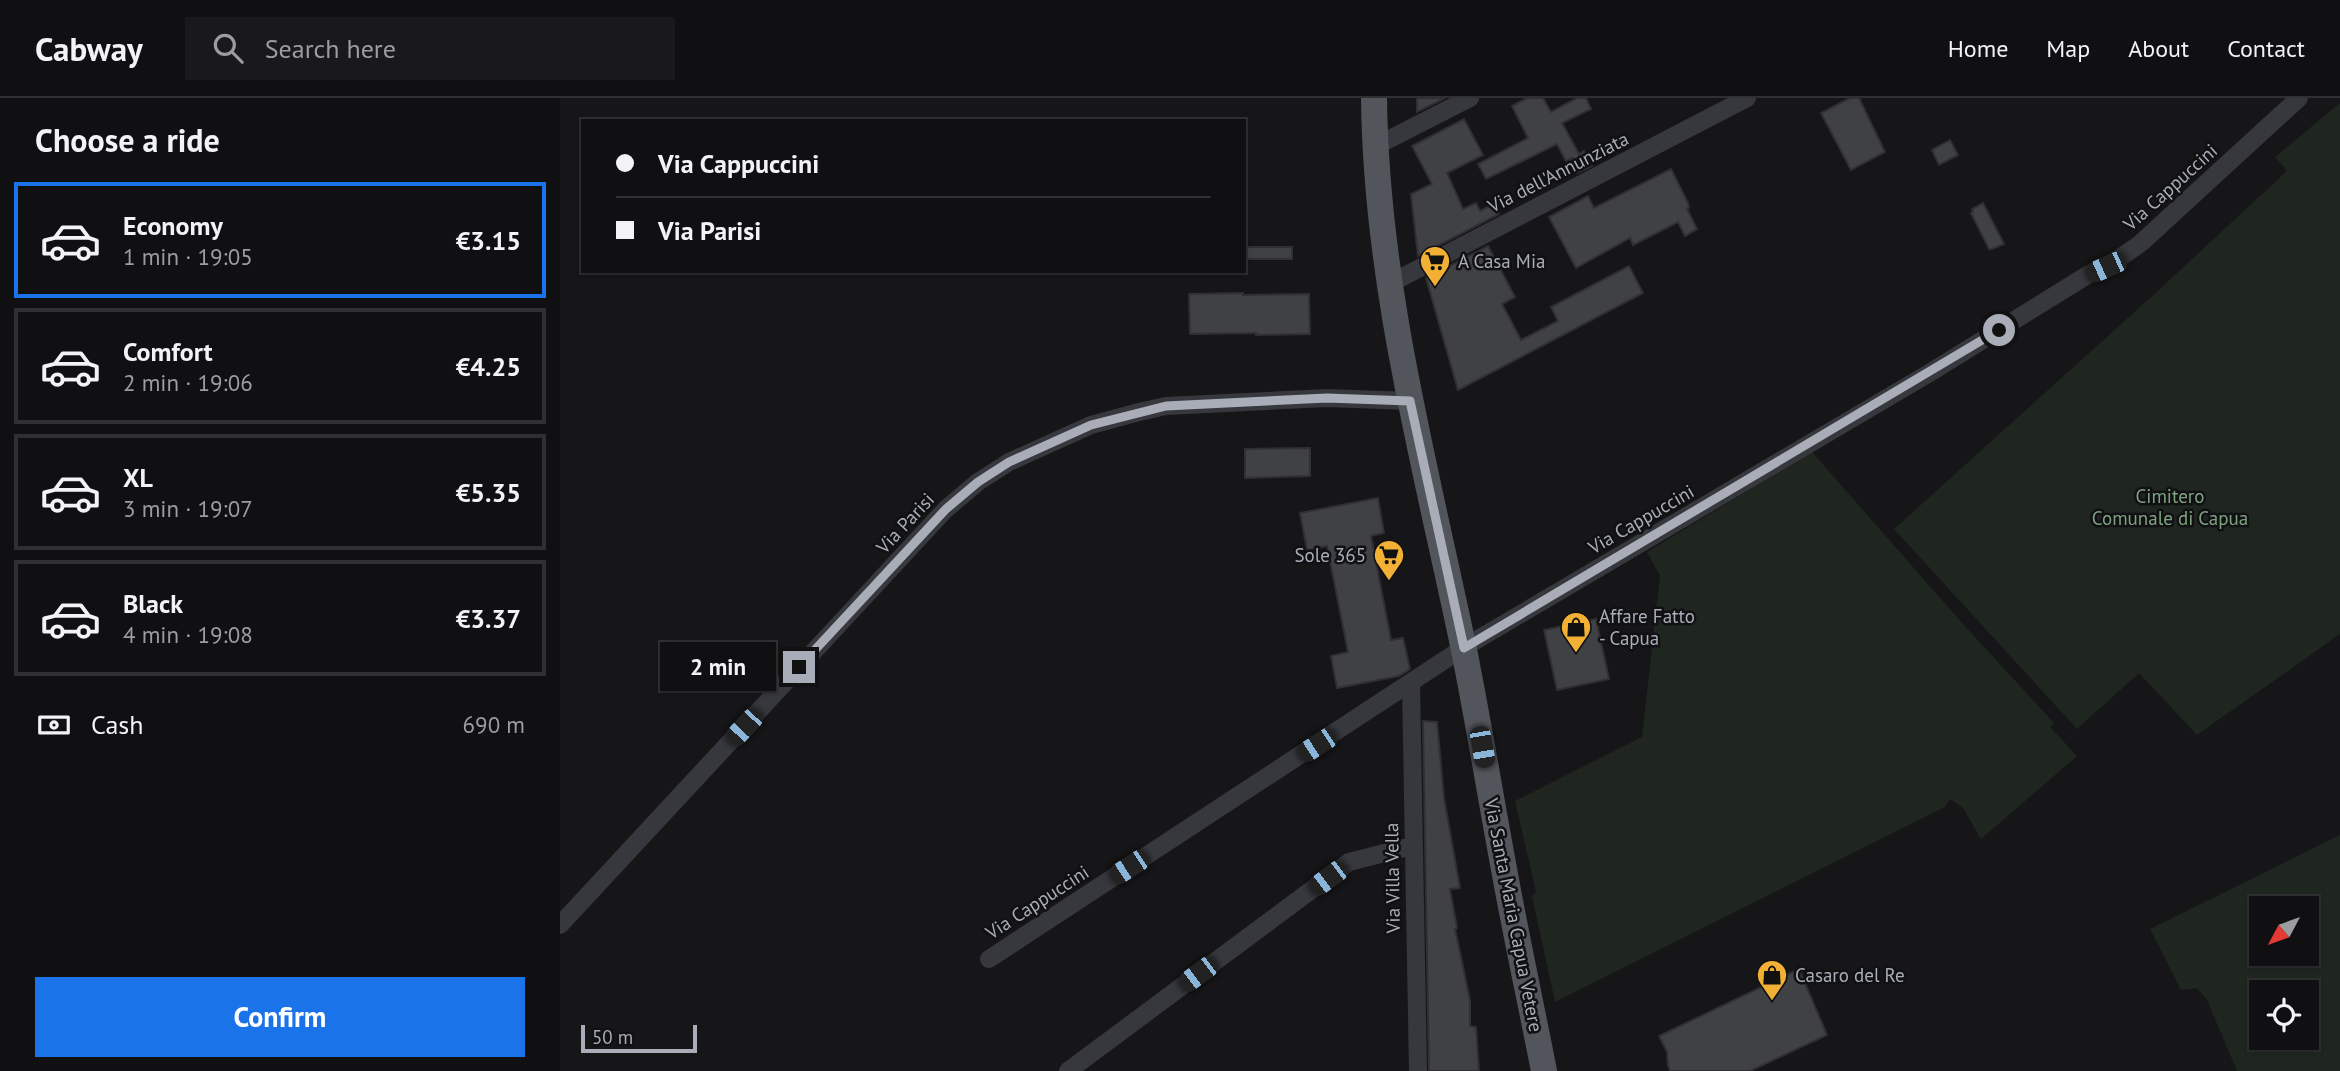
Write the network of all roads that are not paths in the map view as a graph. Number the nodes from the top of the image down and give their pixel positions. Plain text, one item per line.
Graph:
1 (1374, 98) edge
2 (1470, 98) edge
3 (1747, 98) edge
4 (2299, 98) edge
5 (1374, 147) junction
6 (1389, 284) junction
7 (1410, 401) junction
8 (1464, 648) junction
9 (1410, 684) junction
10 (1412, 846) junction
11 (560, 925) edge
12 (989, 959) dead end
13 (1068, 1071) edge
14 (1418, 1071) edge
15 (1544, 1071) edge

1 - 5 main road, Via Santa Maria Capua Vetere
2 - 5 street
3 - 6 street, Via dell'Annunziata
4 - 8 street, Via Cappuccini
5 - 6 main road, Via Santa Maria Capua Vetere
6 - 7 main road, Via Santa Maria Capua Vetere
7 - 8 main road, Via Santa Maria Capua Vetere
7 - 11 street, Via Parisi
8 - 9 street, Via Cappuccini
8 - 15 main road, Via Santa Maria Capua Vetere
9 - 10 street, Via Villa Vella
9 - 12 street, Via Cappuccini
10 - 13 street
10 - 14 street, Via Villa Vella

